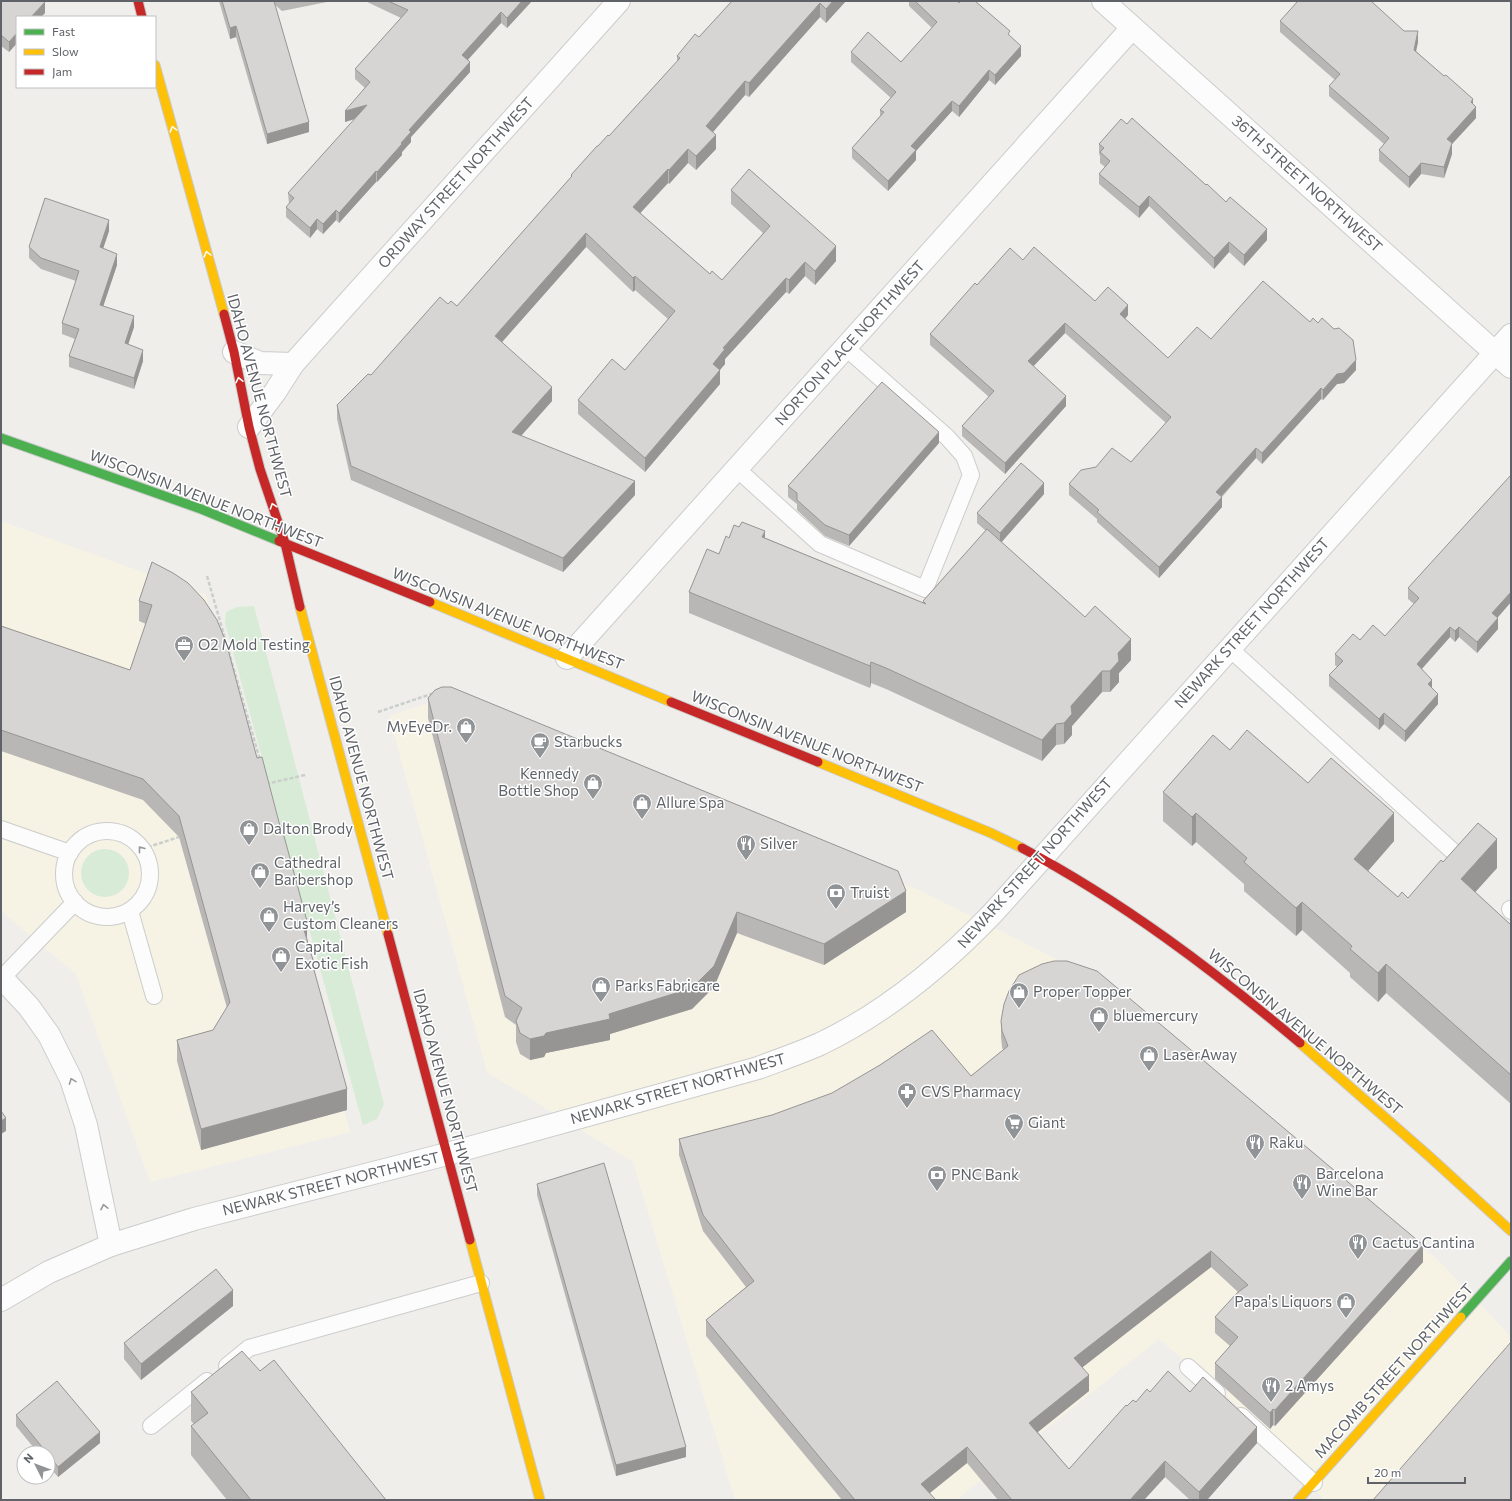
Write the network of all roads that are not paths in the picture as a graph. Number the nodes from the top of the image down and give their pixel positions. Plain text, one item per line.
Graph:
1 (138, 1) edge
2 (619, 1) edge
3 (1103, 1) edge
4 (142, 16) edge
5 (1132, 28) junction
6 (156, 69) edge
7 (1511, 335) edge
8 (845, 347) junction
9 (234, 352) junction
10 (1495, 352) junction
11 (293, 364) junction
12 (1511, 367) edge
13 (249, 427) junction
14 (1, 438) edge
15 (737, 469) junction
16 (285, 542) junction
17 (1229, 648) junction
18 (567, 658) junction
19 (1, 829) edge
20 (70, 853) junction
21 (1458, 856) edge
22 (1040, 859) junction
23 (75, 902) junction
24 (130, 911) junction
25 (2, 978) edge
26 (154, 996) dead end
27 (447, 1154) junction
28 (1511, 1230) edge
29 (111, 1245) junction
30 (1511, 1261) edge
31 (481, 1282) junction
32 (1, 1300) edge
33 (1188, 1367) dead end
34 (151, 1426) dead end
35 (1314, 1483) junction
36 (1301, 1499) edge
37 (540, 1500) edge

1 - 4 street
2 - 11 street, ORDWAY STREET NORTHWEST
3 - 5 street, 36TH STREET NORTHWEST
5 - 8 street, NORTON PLACE NORTHWEST
5 - 10 street, 36TH STREET NORTHWEST
9 -> 6 street, IDAHO AVENUE NORTHWEST
7 - 10 street, NEWARK STREET NORTHWEST
8 - 15 street, NORTON PLACE NORTHWEST
8 - 15 lane
9 - 11 street
13 -> 9 street, IDAHO AVENUE NORTHWEST
10 - 12 street, 36TH STREET NORTHWEST
10 - 17 street, NEWARK STREET NORTHWEST
11 - 13 street, ORDWAY STREET NORTHWEST
16 -> 13 street, IDAHO AVENUE NORTHWEST
14 - 16 street, WISCONSIN AVENUE NORTHWEST
15 - 18 street, NORTON PLACE NORTHWEST
16 - 18 street, WISCONSIN AVENUE NORTHWEST
16 - 27 street, IDAHO AVENUE NORTHWEST
17 - 21 lane
17 - 22 street, NEWARK STREET NORTHWEST
18 - 22 street, WISCONSIN AVENUE NORTHWEST
19 - 20 lane
20 - 23 lane
24 -> 20 lane
22 - 27 street, NEWARK STREET NORTHWEST
22 - 28 street, WISCONSIN AVENUE NORTHWEST
23 - 24 lane
23 - 25 lane
24 - 26 lane
29 -> 25 street
27 - 29 street, NEWARK STREET NORTHWEST
27 - 31 street, IDAHO AVENUE NORTHWEST
29 - 32 street, NEWARK STREET NORTHWEST
30 - 35 street, MACOMB STREET NORTHWEST
31 - 34 lane
31 - 37 street, IDAHO AVENUE NORTHWEST
33 - 35 lane
35 - 36 street, MACOMB STREET NORTHWEST

